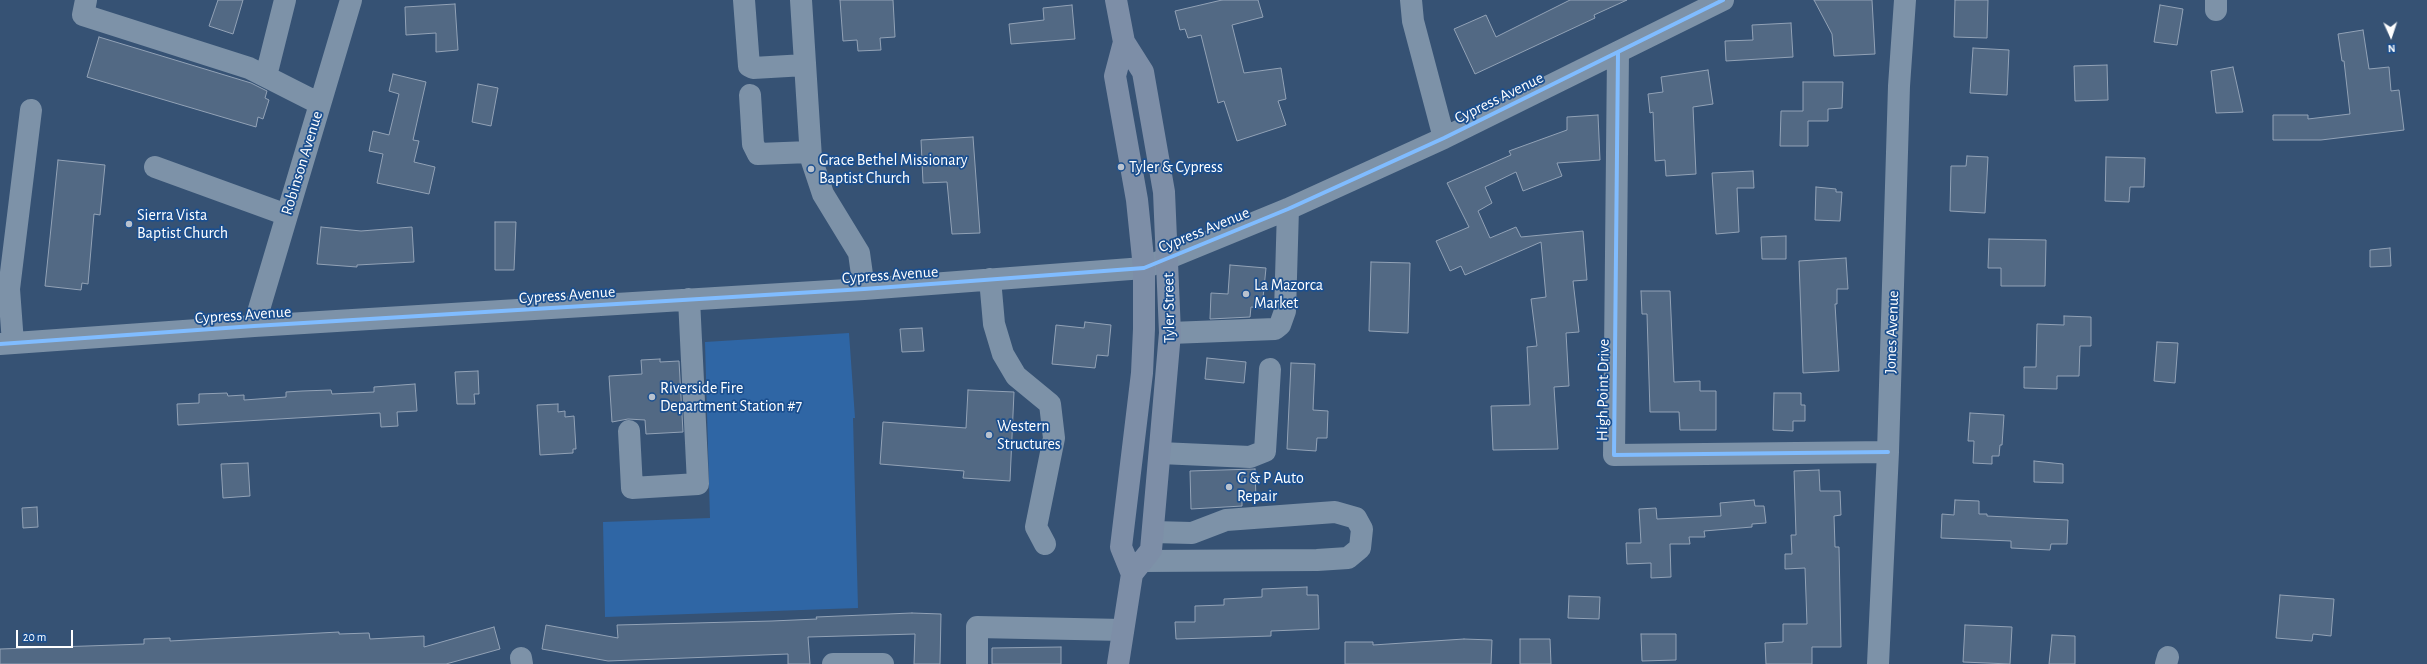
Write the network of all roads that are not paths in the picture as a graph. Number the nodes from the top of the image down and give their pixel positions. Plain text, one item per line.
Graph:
1 (86, 0) edge
2 (285, 0) edge
3 (351, 0) edge
4 (744, 0) edge
5 (801, 0) edge
6 (1116, 0) edge
7 (1411, 0) edge
8 (1723, 0) edge
9 (1905, 0) edge
10 (1124, 42) junction
11 (1618, 52) junction
12 (805, 65) junction
13 (266, 76) junction
14 (750, 95) dead end
15 (320, 104) junction
16 (30, 110) dead end
17 (1444, 138) junction
18 (810, 152) junction
19 (154, 167) dead end
20 (1288, 209) junction
21 (287, 216) junction
22 (1167, 258) junction
23 (1144, 268) junction
24 (990, 279) junction
25 (864, 289) junction
26 (689, 299) junction
27 (254, 326) junction
28 (1170, 332) junction
29 (6, 343) edge
30 (1270, 369) dead end
31 (629, 431) dead end
32 (1888, 452) junction
33 (1160, 453) junction
34 (1153, 532) junction
35 (1045, 544) dead end
36 (1137, 568) junction
37 (1124, 630) junction
38 (833, 664) edge
39 (882, 664) edge
40 (977, 664) edge
41 (1118, 664) edge
42 (1878, 664) edge

1 - 13 street
2 - 13 street
3 - 15 street, Robinson Avenue
4 - 12 street
5 - 12 street
6 - 10 main road, Tyler Street
7 - 17 street
8 - 11 street, Cypress Avenue
9 - 32 street, Jones Avenue
10 - 22 main road, Tyler Street
10 - 23 main road, Tyler Street
11 - 17 street, Cypress Avenue
11 - 32 street, High Point Drive
12 - 18 street
13 - 15 street
14 - 18 street
15 - 21 street, Robinson Avenue
16 - 29 street
17 - 20 street, Cypress Avenue
18 - 25 street
19 - 21 street
20 - 22 street, Cypress Avenue
20 - 28 street
21 - 27 street, Robinson Avenue
22 - 23 street, Cypress Avenue
22 - 28 main road, Tyler Street
23 - 24 street, Cypress Avenue
23 - 36 main road, Tyler Street
24 - 25 street, Cypress Avenue
24 - 35 street
25 - 26 street, Cypress Avenue
26 - 27 street, Cypress Avenue
26 - 31 street
27 - 29 street, Cypress Avenue
28 - 33 main road, Tyler Street
30 - 33 street
32 - 42 street, Jones Avenue
33 - 34 main road, Tyler Street
34 - 36 main road, Tyler Street
34 - 36 street
36 - 37 main road, Tyler Street
37 - 40 street
37 - 41 main road, Tyler Street
38 - 39 street

